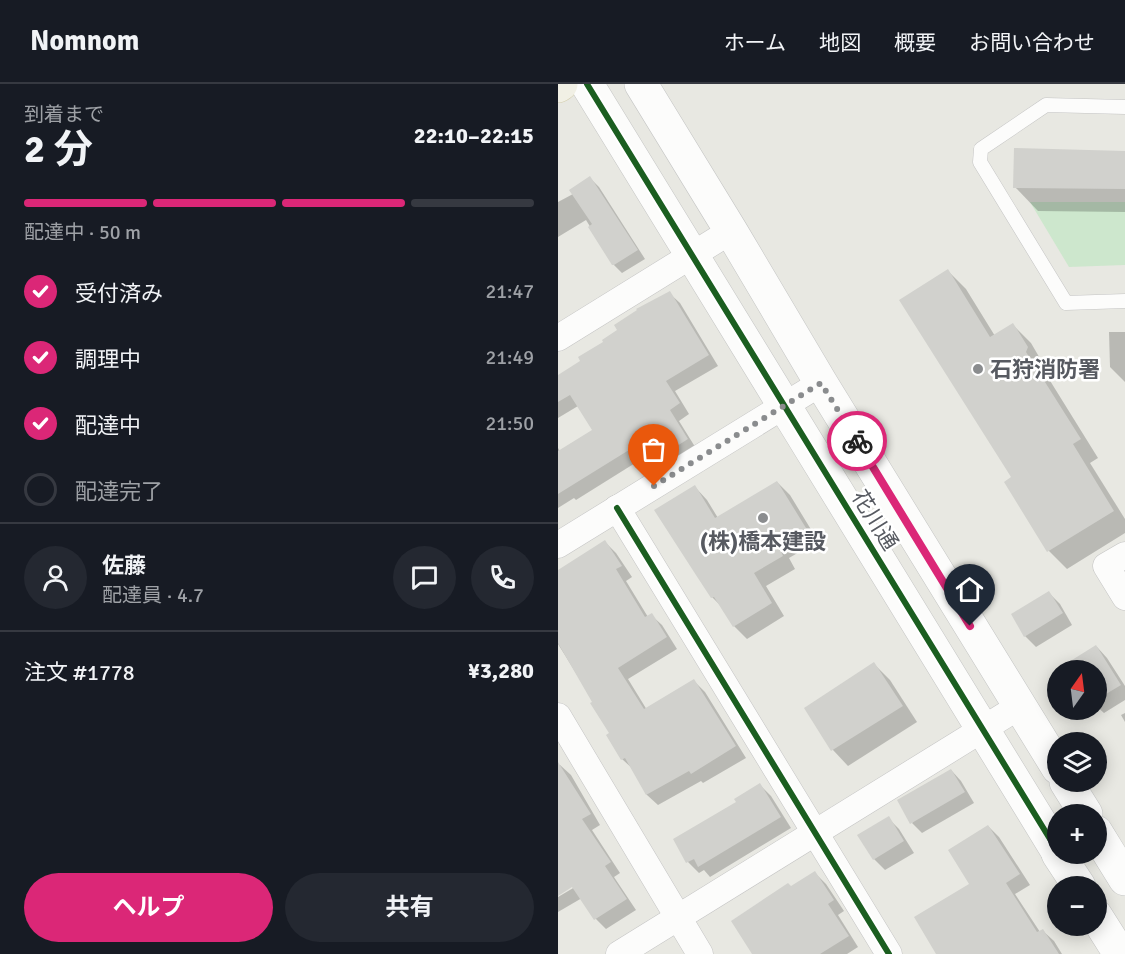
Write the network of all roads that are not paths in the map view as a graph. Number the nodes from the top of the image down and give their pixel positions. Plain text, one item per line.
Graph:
1 (587, 84) edge
2 (641, 84) edge
3 (1125, 107) edge
4 (731, 231) junction
5 (691, 255) junction
6 (1125, 301) edge
7 (558, 338) edge
8 (821, 383) junction
9 (784, 405) junction
10 (617, 508) junction
11 (558, 545) edge
12 (1125, 555) edge
13 (1125, 597) edge
14 (1020, 706) junction
15 (558, 716) edge
16 (983, 730) junction
17 (1047, 750) edge
18 (814, 834) junction
19 (1047, 835) edge
20 (1107, 850) edge
21 (1125, 879) edge
22 (678, 918) junction
23 (1107, 933) edge
24 (619, 954) edge
25 (700, 954) edge
26 (889, 954) edge
27 (1120, 954) edge

1 - 5 street, 花川通
2 - 4 street, 花川通
3 - 6 lane
4 - 5 street
4 - 8 street, 花川通
5 - 7 street
5 - 9 street, 花川通
8 - 9 street
8 - 14 street, 花川通
9 - 10 street
9 - 16 street, 花川通
10 - 11 street
10 - 18 street
12 - 13 street
14 - 16 street
14 - 17 street, 花川通
15 - 22 street
16 - 18 street
16 - 19 street, 花川通
18 - 22 street
18 - 26 street
20 - 21 street
22 - 24 street
22 - 25 street
23 - 27 street

